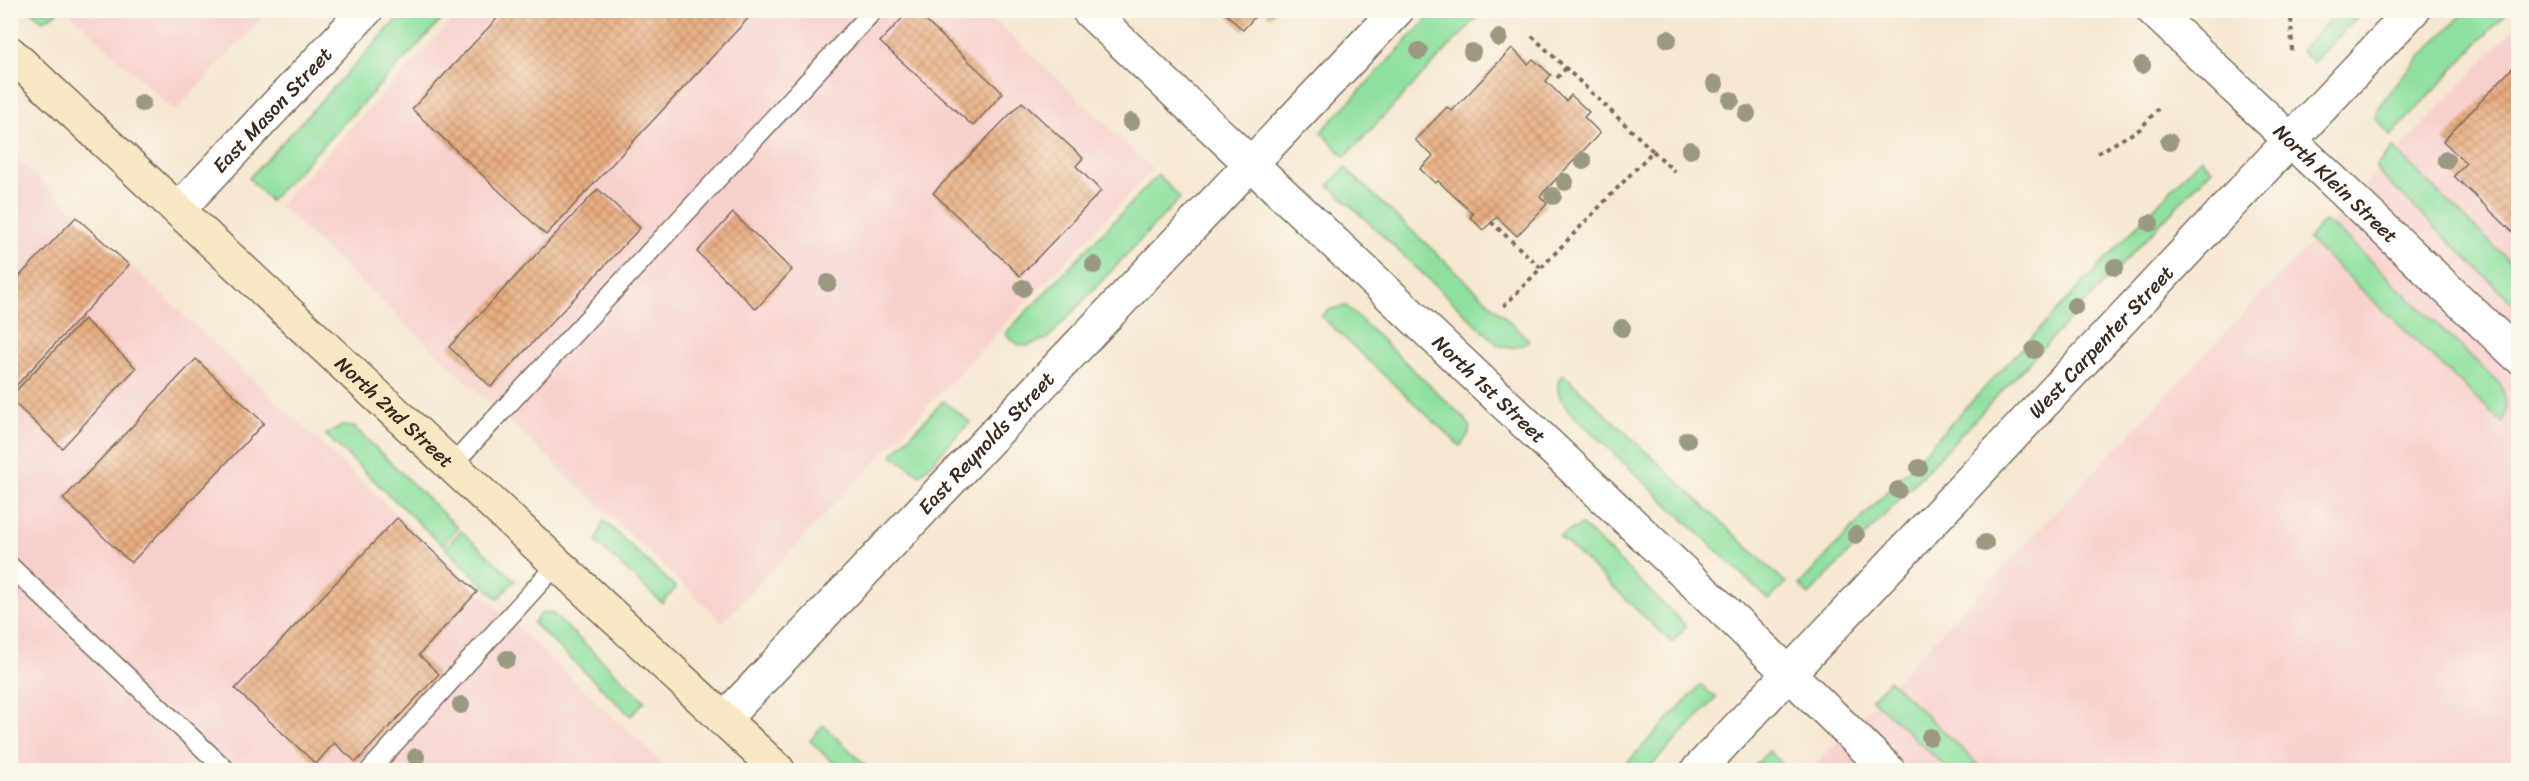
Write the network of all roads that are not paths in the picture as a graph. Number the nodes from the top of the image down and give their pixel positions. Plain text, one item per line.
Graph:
1 (366, 10) edge
2 (874, 10) edge
3 (1088, 10) edge
4 (1396, 10) edge
5 (2153, 10) edge
6 (2413, 10) edge
7 (10, 53) edge
8 (2290, 141) junction
9 (1251, 165) junction
10 (179, 209) junction
11 (2518, 356) edge
12 (453, 464) junction
13 (558, 563) junction
14 (10, 566) edge
15 (1789, 674) junction
16 (723, 720) junction
17 (226, 771) edge
18 (370, 771) edge
19 (778, 771) edge
20 (1698, 771) edge
21 (1888, 771) edge

1 - 10 street, East Mason Street
2 - 12 lane
3 - 9 street, North 1st Street
4 - 9 street, East Reynolds Street
5 - 8 street, North Klein Street
6 - 8 street, West Carpenter Street
7 - 10 main road, North 2nd Street
8 - 11 street, North Klein Street
8 - 15 street, West Carpenter Street
9 - 15 street, North 1st Street
9 - 16 street, East Reynolds Street
10 - 12 main road, North 2nd Street
12 - 13 main road, North 2nd Street
13 - 16 main road, North 2nd Street
13 - 18 lane
14 - 17 lane
15 - 20 street, West Carpenter Street
15 - 21 street, North 1st Street
16 - 19 main road, North 2nd Street

